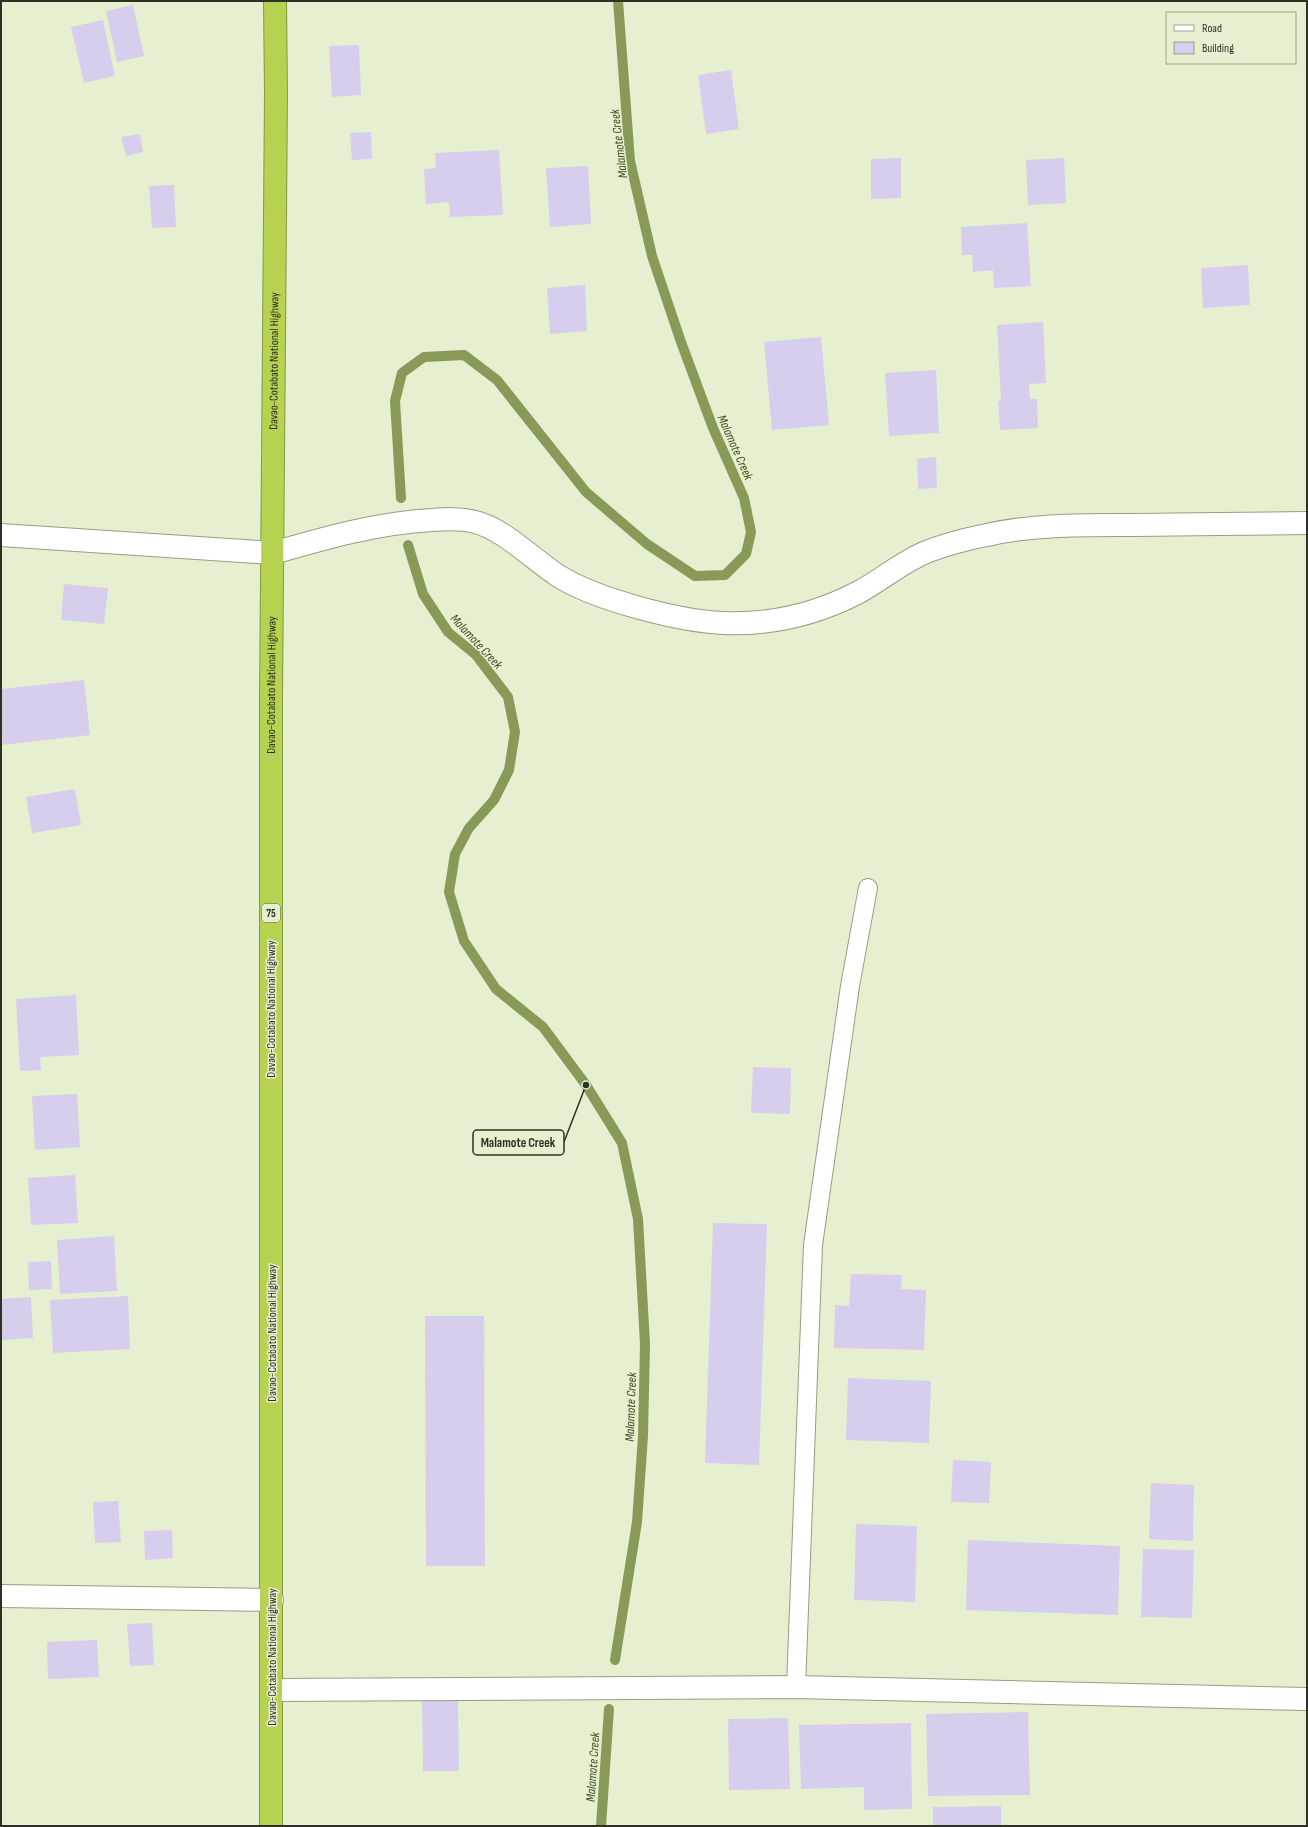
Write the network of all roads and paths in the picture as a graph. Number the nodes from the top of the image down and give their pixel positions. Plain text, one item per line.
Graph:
1 (275, 1) edge
2 (1307, 524) edge
3 (1, 535) edge
4 (273, 553) junction
5 (868, 888) dead end
6 (1, 1596) edge
7 (272, 1600) junction
8 (796, 1687) junction
9 (272, 1690) junction
10 (1307, 1699) edge
11 (271, 1826) edge

1 - 4 highway, Davao-Cotabato National Highway / 75
2 - 4 street
3 - 4 street
4 - 7 highway, Davao-Cotabato National Highway / 75
5 - 8 lane
6 - 7 street
7 - 9 highway, Davao-Cotabato National Highway / 75
8 - 9 street
8 - 10 street
9 - 11 highway, Davao-Cotabato National Highway / 75

